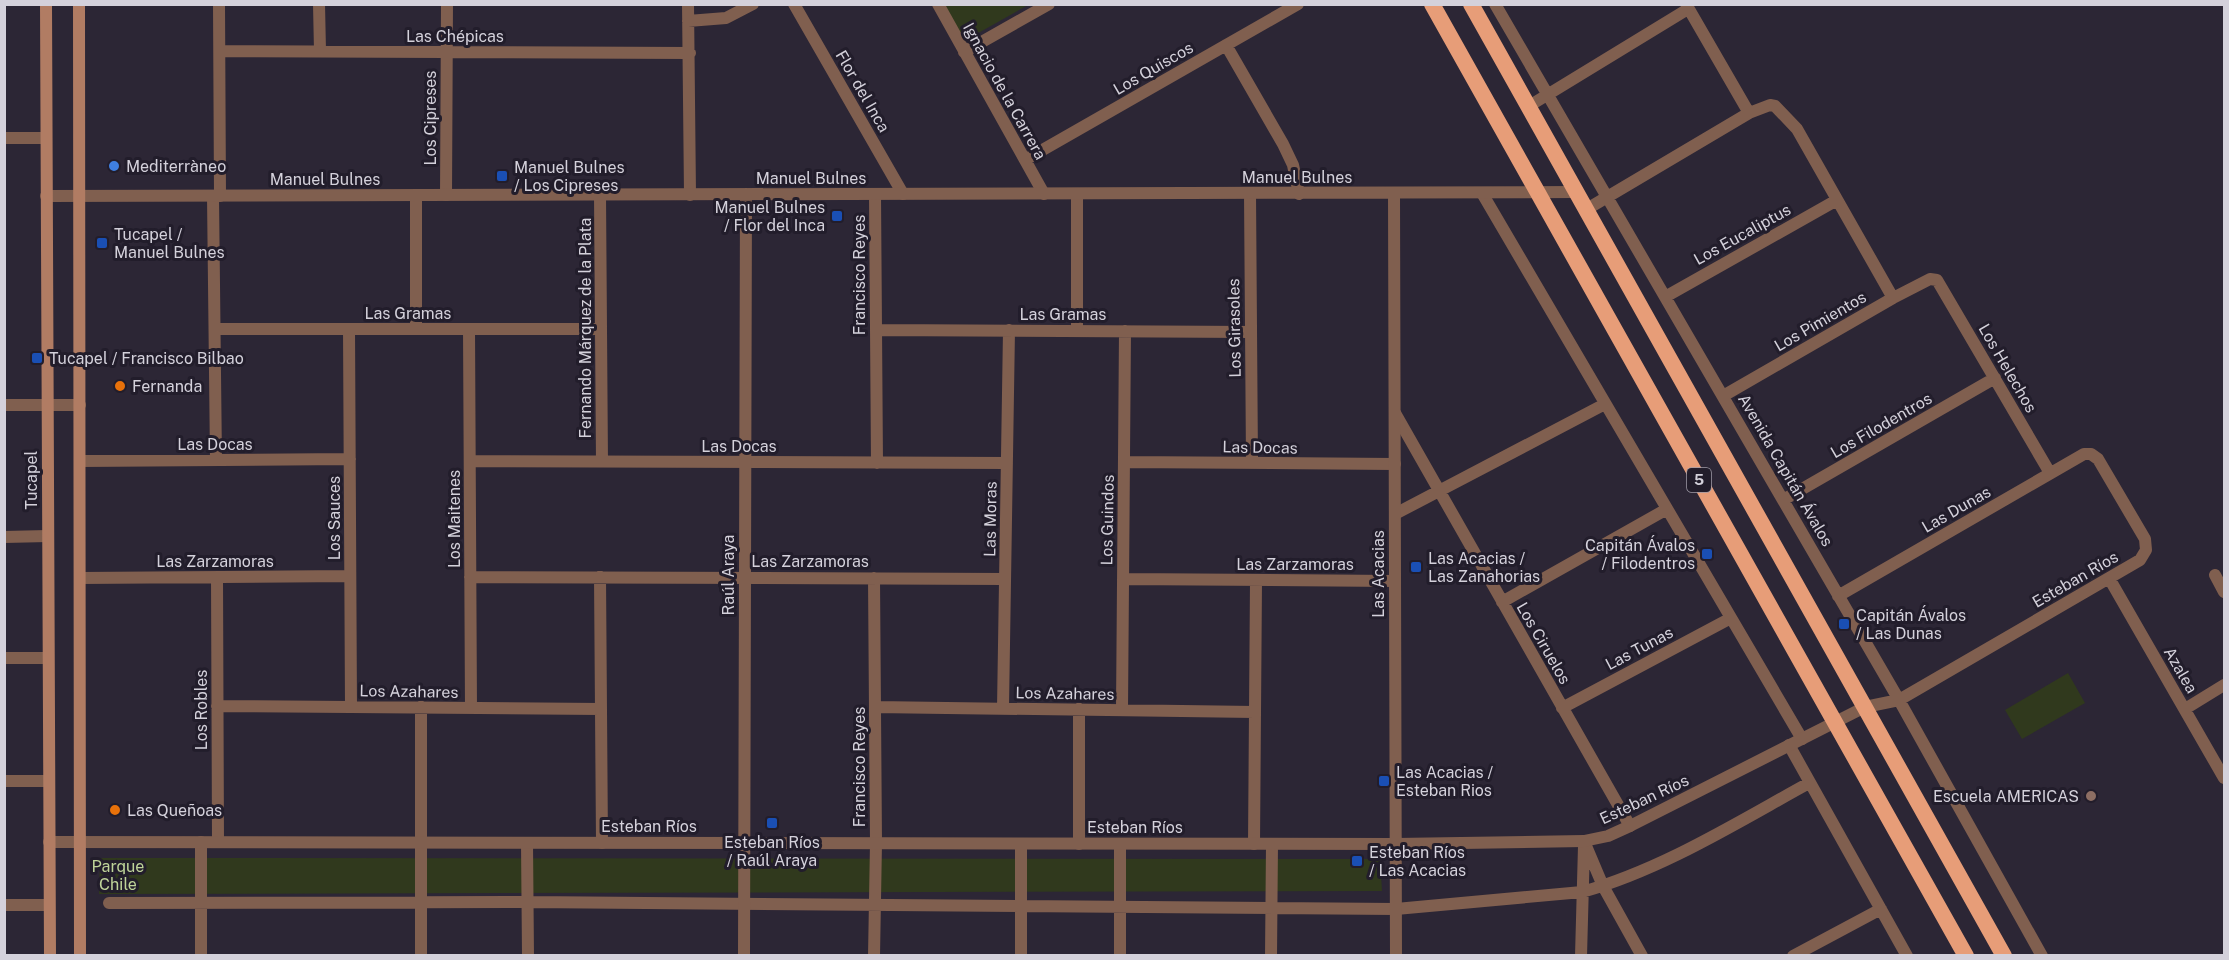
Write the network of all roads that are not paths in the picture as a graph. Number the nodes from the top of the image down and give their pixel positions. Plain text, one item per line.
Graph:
1 (46, 4) edge
2 (79, 4) edge
3 (219, 4) edge
4 (319, 4) edge
5 (447, 4) edge
6 (688, 4) edge
7 (753, 4) edge
8 (794, 4) edge
9 (938, 4) edge
10 (1049, 4) edge
11 (1298, 4) edge
12 (1432, 4) edge
13 (1471, 4) edge
14 (1495, 4) edge
15 (1687, 7) edge
16 (688, 21) junction
17 (1226, 45) junction
18 (219, 51) junction
19 (320, 51) junction
20 (447, 52) junction
21 (964, 52) junction
22 (690, 53) junction
23 (1548, 96) junction
24 (1529, 106) junction
25 (1749, 113) junction
26 (4, 138) edge
27 (46, 138) junction
28 (1026, 160) junction
29 (1577, 192) junction
30 (1250, 193) junction
31 (1394, 193) junction
32 (1482, 193) junction
33 (1539, 193) junction
34 (746, 194) junction
35 (875, 194) junction
36 (903, 194) junction
37 (1044, 194) junction
38 (1077, 194) junction
39 (1299, 194) junction
40 (416, 195) junction
41 (446, 195) junction
42 (600, 195) junction
43 (690, 195) junction
44 (46, 196) junction
45 (80, 196) junction
46 (217, 196) junction
47 (1607, 197) junction
48 (1837, 200) junction
49 (1587, 209) junction
50 (1937, 280) joint
51 (1665, 297) junction
52 (1893, 298) junction
53 (215, 329) junction
54 (348, 329) junction
55 (416, 329) junction
56 (469, 329) junction
57 (601, 329) junction
58 (876, 330) junction
59 (1009, 330) junction
60 (1077, 331) junction
61 (1125, 331) junction
62 (1251, 332) junction
63 (1995, 378) junction
64 (1723, 396) junction
65 (1605, 404) junction
66 (4, 405) edge
67 (47, 405) junction
68 (80, 405) junction
69 (1395, 413) junction
70 (350, 459) junction
71 (216, 460) junction
72 (80, 461) junction
73 (470, 461) junction
74 (602, 462) junction
75 (745, 462) junction
76 (1124, 462) junction
77 (877, 463) junction
78 (1007, 463) junction
79 (1252, 463) junction
80 (1395, 464) junction
81 (2050, 473) junction
82 (1439, 491) junction
83 (1783, 500) junction
84 (1667, 509) junction
85 (1395, 514) junction
86 (4, 537) edge
87 (48, 537) junction
88 (2146, 550) joint
89 (2215, 575) dead end
90 (350, 576) junction
91 (217, 577) junction
92 (471, 577) junction
93 (600, 577) junction
94 (80, 578) junction
95 (744, 578) junction
96 (874, 578) junction
97 (2109, 578) junction
98 (1005, 579) junction
99 (1123, 579) junction
100 (1256, 581) junction
101 (1395, 581) junction
102 (2224, 592) edge
103 (1838, 596) junction
104 (1502, 602) junction
105 (1731, 618) junction
106 (4, 658) edge
107 (48, 658) junction
108 (2224, 685) edge
109 (1899, 700) junction
110 (217, 706) junction
111 (351, 707) junction
112 (421, 707) junction
113 (875, 707) junction
114 (1865, 707) junction
115 (471, 708) junction
116 (1004, 708) junction
117 (1562, 708) junction
118 (601, 709) junction
119 (1079, 709) junction
120 (1122, 710) junction
121 (2185, 710) junction
122 (1255, 712) junction
123 (1835, 722) junction
124 (1802, 739) junction
125 (1789, 746) junction
126 (2224, 778) edge
127 (4, 781) edge
128 (49, 781) junction
129 (1809, 783) junction
130 (1630, 826) junction
131 (1584, 841) junction
132 (49, 842) junction
133 (80, 842) junction
134 (201, 842) junction
135 (218, 842) junction
136 (421, 843) junction
137 (527, 843) junction
138 (602, 843) junction
139 (744, 843) junction
140 (876, 843) junction
141 (1021, 844) junction
142 (1079, 844) junction
143 (1120, 844) junction
144 (1254, 844) junction
145 (1272, 844) junction
146 (1396, 844) junction
147 (1603, 886) junction
148 (1582, 892) junction
149 (421, 902) junction
150 (528, 902) junction
151 (109, 903) dead end
152 (201, 903) junction
153 (744, 903) junction
154 (874, 904) junction
155 (4, 905) edge
156 (50, 905) junction
157 (1021, 906) junction
158 (1120, 907) junction
159 (1272, 907) junction
160 (1396, 909) junction
161 (1881, 909) junction
162 (50, 956) edge
163 (80, 956) edge
164 (201, 956) edge
165 (421, 956) edge
166 (528, 956) edge
167 (744, 956) edge
168 (873, 956) edge
169 (1021, 956) edge
170 (1120, 956) edge
171 (1271, 956) edge
172 (1396, 956) edge
173 (1581, 956) edge
174 (1642, 956) edge
175 (1792, 956) edge
176 (1907, 956) edge
177 (1966, 956) edge
178 (2004, 956) edge
179 (2042, 956) edge

1 - 27 main road, Tucapel
2 - 45 main road
3 - 18 street
4 - 19 street
5 - 20 street, Los Cipreses
6 - 16 street
7 - 16 street
8 - 36 street, Flor del Inca
9 - 21 street, Ignacio de la Carrera
10 - 21 street
11 - 17 street, Los Quiscos
12 - 33 highway, 5
13 - 24 highway, 5
14 - 23 street, Avenida Capitán Ávalos
15 - 23 street
15 - 25 street
16 - 22 street
17 - 28 street, Los Quiscos
17 - 39 street
18 - 19 street, Las Chépicas
18 - 46 street
19 - 20 street, Las Chépicas
20 - 22 street, Las Chépicas
20 - 41 street, Los Cipreses
21 - 28 street, Ignacio de la Carrera
22 - 43 street
23 - 24 street
23 - 47 street, Avenida Capitán Ávalos
24 - 29 highway, 5
25 - 47 street
25 - 48 street
26 - 27 street
27 - 44 main road, Tucapel
28 - 37 street, Ignacio de la Carrera
29 - 33 street, Manuel Bulnes
29 - 49 highway, 5
30 - 38 street, Manuel Bulnes
30 - 39 street, Manuel Bulnes
30 - 62 street, Los Girasoles
31 - 32 street, Manuel Bulnes
31 - 39 street, Manuel Bulnes
31 - 69 street, Las Acacias
32 - 33 street, Manuel Bulnes
32 - 65 street
33 - 123 highway, 5
34 - 35 street, Manuel Bulnes
34 - 43 street, Manuel Bulnes
34 - 75 street, Raúl Araya
35 - 36 street, Manuel Bulnes
35 - 58 street, Francisco Reyes
36 - 37 street, Manuel Bulnes
37 - 38 street, Manuel Bulnes
38 - 60 street
40 - 41 street, Manuel Bulnes
40 - 46 street, Manuel Bulnes
40 - 55 street
41 - 42 street, Manuel Bulnes
42 - 43 street, Manuel Bulnes
42 - 57 street, Fernando Márquez de la Plata
44 - 45 street, Manuel Bulnes
44 - 67 main road, Tucapel
45 - 46 street, Manuel Bulnes
45 - 68 main road
46 - 53 street
47 - 49 street
47 - 51 street, Avenida Capitán Ávalos
48 - 51 street, Los Eucaliptus
48 - 52 street
49 - 114 highway, 5
50 - 52 street, Los Pimientos
50 - 63 street, Los Helechos
51 - 64 street, Avenida Capitán Ávalos
52 - 64 street, Los Pimientos
53 - 54 street, Las Gramas
53 - 71 street
54 - 55 street, Las Gramas
54 - 70 street, Los Sauces
55 - 56 street, Las Gramas
56 - 57 street, Las Gramas
56 - 73 street, Los Maitenes
57 - 74 street, Fernando Márquez de la Plata
58 - 59 street, Las Gramas
58 - 77 street, Francisco Reyes
59 - 60 street, Las Gramas
59 - 78 street, Las Moras
60 - 61 street, Las Gramas
61 - 62 street, Las Gramas
61 - 76 street, Los Guindos
62 - 79 street, Los Girasoles
63 - 81 street, Los Helechos
63 - 83 street, Los Filodentros
64 - 83 street, Avenida Capitán Ávalos
65 - 82 street
65 - 84 street
66 - 67 street
67 - 68 street
67 - 87 main road, Tucapel
68 - 72 main road
69 - 80 street, Las Acacias
69 - 82 street, Los Ciruelos
70 - 71 street, Las Docas
70 - 90 street, Los Sauces
71 - 72 street, Las Docas
72 - 94 main road
73 - 74 street, Las Docas
73 - 92 street, Los Maitenes
74 - 75 street, Las Docas
75 - 77 street, Las Docas
75 - 95 street, Raúl Araya
76 - 79 street, Las Docas
76 - 99 street, Los Guindos
77 - 78 street, Las Docas
78 - 98 street, Las Moras
79 - 80 street, Las Docas
80 - 85 street, Las Acacias
81 - 88 street, Las Dunas
81 - 103 street, Las Dunas
82 - 85 street
82 - 104 street, Los Ciruelos
83 - 103 street, Avenida Capitán Ávalos
84 - 104 street
84 - 105 street
85 - 101 street, Las Acacias
86 - 87 street
87 - 107 main road, Tucapel
88 - 97 street, Esteban Ríos
89 - 102 street
90 - 91 street, Las Zarzamoras
90 - 111 street, Los Sauces
91 - 94 street, Las Zarzamoras
91 - 110 street, Los Robles
92 - 93 street, Las Zarzamoras
92 - 115 street, Los Maitenes
93 - 95 street, Las Zarzamoras
93 - 118 street
94 - 133 main road
95 - 96 street, Las Zarzamoras
95 - 139 street, Raúl Araya
96 - 98 street, Las Zarzamoras
96 - 113 street, Francisco Reyes
97 - 109 street, Esteban Ríos
97 - 121 street, Azalea
98 - 116 street, Las Moras
99 - 100 street, Las Zarzamoras
99 - 120 street, Los Guindos
100 - 101 street, Las Zarzamoras
100 - 122 street
101 - 146 street, Las Acacias
103 - 109 street, Avenida Capitán Ávalos
104 - 117 street, Los Ciruelos
105 - 117 street, Las Tunas
105 - 124 street
106 - 107 street
107 - 128 main road, Tucapel
108 - 121 street
109 - 114 street, Esteban Ríos
109 - 179 street, Avenida Capitán Ávalos
110 - 111 street, Los Azahares
110 - 135 street, Los Robles
111 - 112 street, Los Azahares
112 - 115 street, Los Azahares
112 - 136 street
113 - 116 street, Los Azahares
113 - 140 street, Francisco Reyes
114 - 123 street, Esteban Ríos
114 - 178 highway, 5
115 - 118 street, Los Azahares
116 - 119 street, Los Azahares
117 - 130 street, Los Ciruelos
118 - 138 street
119 - 120 street, Los Azahares
119 - 142 street
120 - 122 street, Los Azahares
121 - 126 street, Azalea
122 - 144 street
123 - 124 street, Esteban Ríos
123 - 177 highway, 5
124 - 125 street, Esteban Ríos
125 - 129 street
125 - 130 street, Esteban Ríos
127 - 128 street
128 - 132 main road, Tucapel
129 - 147 street
129 - 161 street
130 - 131 street, Esteban Ríos
131 - 146 street, Esteban Ríos
131 - 147 street
131 - 148 street
132 - 133 street, Esteban Ríos
132 - 156 main road, Tucapel
133 - 134 street, Esteban Ríos
133 - 163 main road
134 - 135 street, Esteban Ríos
134 - 152 street
135 - 136 street, Esteban Ríos
136 - 137 street, Esteban Ríos
136 - 149 street
137 - 138 street, Esteban Ríos
137 - 150 street
138 - 139 street, Esteban Ríos
139 - 140 street, Esteban Ríos
139 - 153 street, Raúl Araya
140 - 141 street, Esteban Ríos
140 - 154 street, Francisco Reyes
141 - 142 street, Esteban Ríos
141 - 157 street
142 - 143 street, Esteban Ríos
143 - 144 street, Esteban Ríos
143 - 158 street
144 - 145 street, Esteban Ríos
145 - 146 street, Esteban Ríos
145 - 159 street
146 - 160 street, Las Acacias
147 - 148 street
147 - 174 street
148 - 160 street
148 - 173 street
149 - 150 street
149 - 152 street
149 - 165 street
150 - 153 street
150 - 166 street
151 - 152 street
152 - 164 street
153 - 154 street
153 - 167 street, Raúl Araya
154 - 157 street
154 - 168 street, Francisco Reyes
155 - 156 street
156 - 162 main road, Tucapel
157 - 158 street
157 - 169 street
158 - 159 street
158 - 170 street
159 - 160 street
159 - 171 street
160 - 172 street, Las Acacias
161 - 175 street
161 - 176 street

